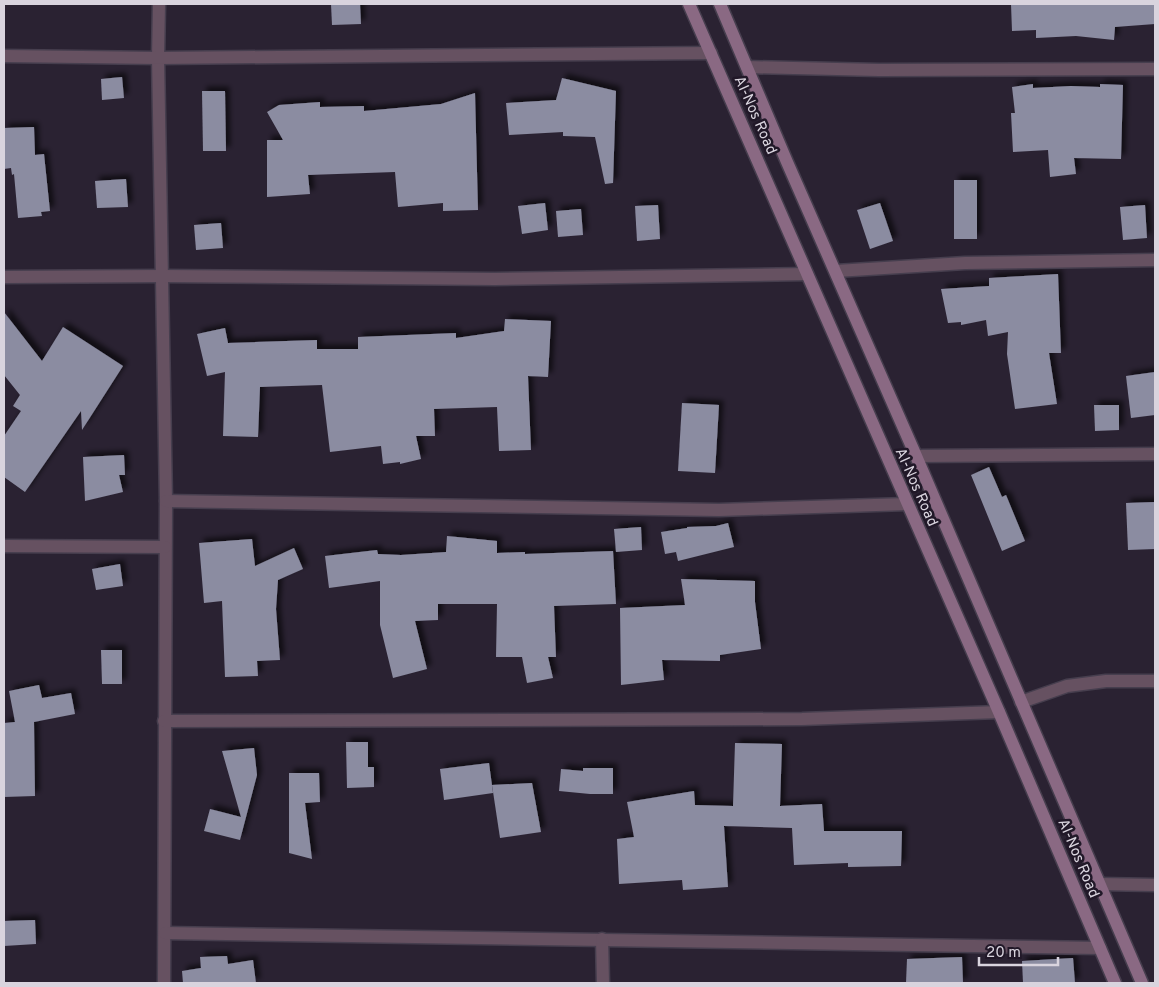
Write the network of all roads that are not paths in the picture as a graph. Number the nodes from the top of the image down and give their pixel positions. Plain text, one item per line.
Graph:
1 (159, 4) edge
2 (689, 4) edge
3 (720, 4) edge
4 (711, 53) junction
5 (4, 56) edge
6 (158, 58) junction
7 (747, 67) junction
8 (1155, 69) edge
9 (1155, 260) edge
10 (836, 271) junction
11 (807, 274) junction
12 (162, 276) junction
13 (4, 277) edge
14 (1155, 454) edge
15 (916, 456) junction
16 (166, 501) junction
17 (907, 504) junction
18 (4, 546) edge
19 (164, 547) junction
20 (1155, 681) edge
21 (1021, 702) junction
22 (999, 712) junction
23 (164, 721) junction
24 (1100, 884) junction
25 (1155, 884) edge
26 (164, 933) junction
27 (602, 939) junction
28 (1100, 948) junction
29 (164, 983) edge
30 (603, 983) edge
31 (1115, 983) edge
32 (1142, 983) edge

1 - 6 street
2 - 4 main road, Al-Nos Road
3 - 7 main road, Al-Nos Road
4 - 6 street
4 - 11 main road, Al-Nos Road
5 - 6 street
6 - 12 street
7 - 8 street
7 - 10 main road, Al-Nos Road
9 - 10 street
10 - 15 main road, Al-Nos Road
11 - 12 street
11 - 17 main road, Al-Nos Road
12 - 13 street
12 - 16 street
14 - 15 street
15 - 21 main road, Al-Nos Road
16 - 17 street
16 - 19 street
17 - 22 main road, Al-Nos Road
18 - 19 street
19 - 23 street
20 - 21 street
21 - 24 main road, Al-Nos Road
22 - 23 street
22 - 28 main road, Al-Nos Road
23 - 26 street
24 - 25 street
24 - 32 main road, Al-Nos Road
26 - 27 street
26 - 29 street
27 - 28 street
27 - 30 street
28 - 31 main road, Al-Nos Road

